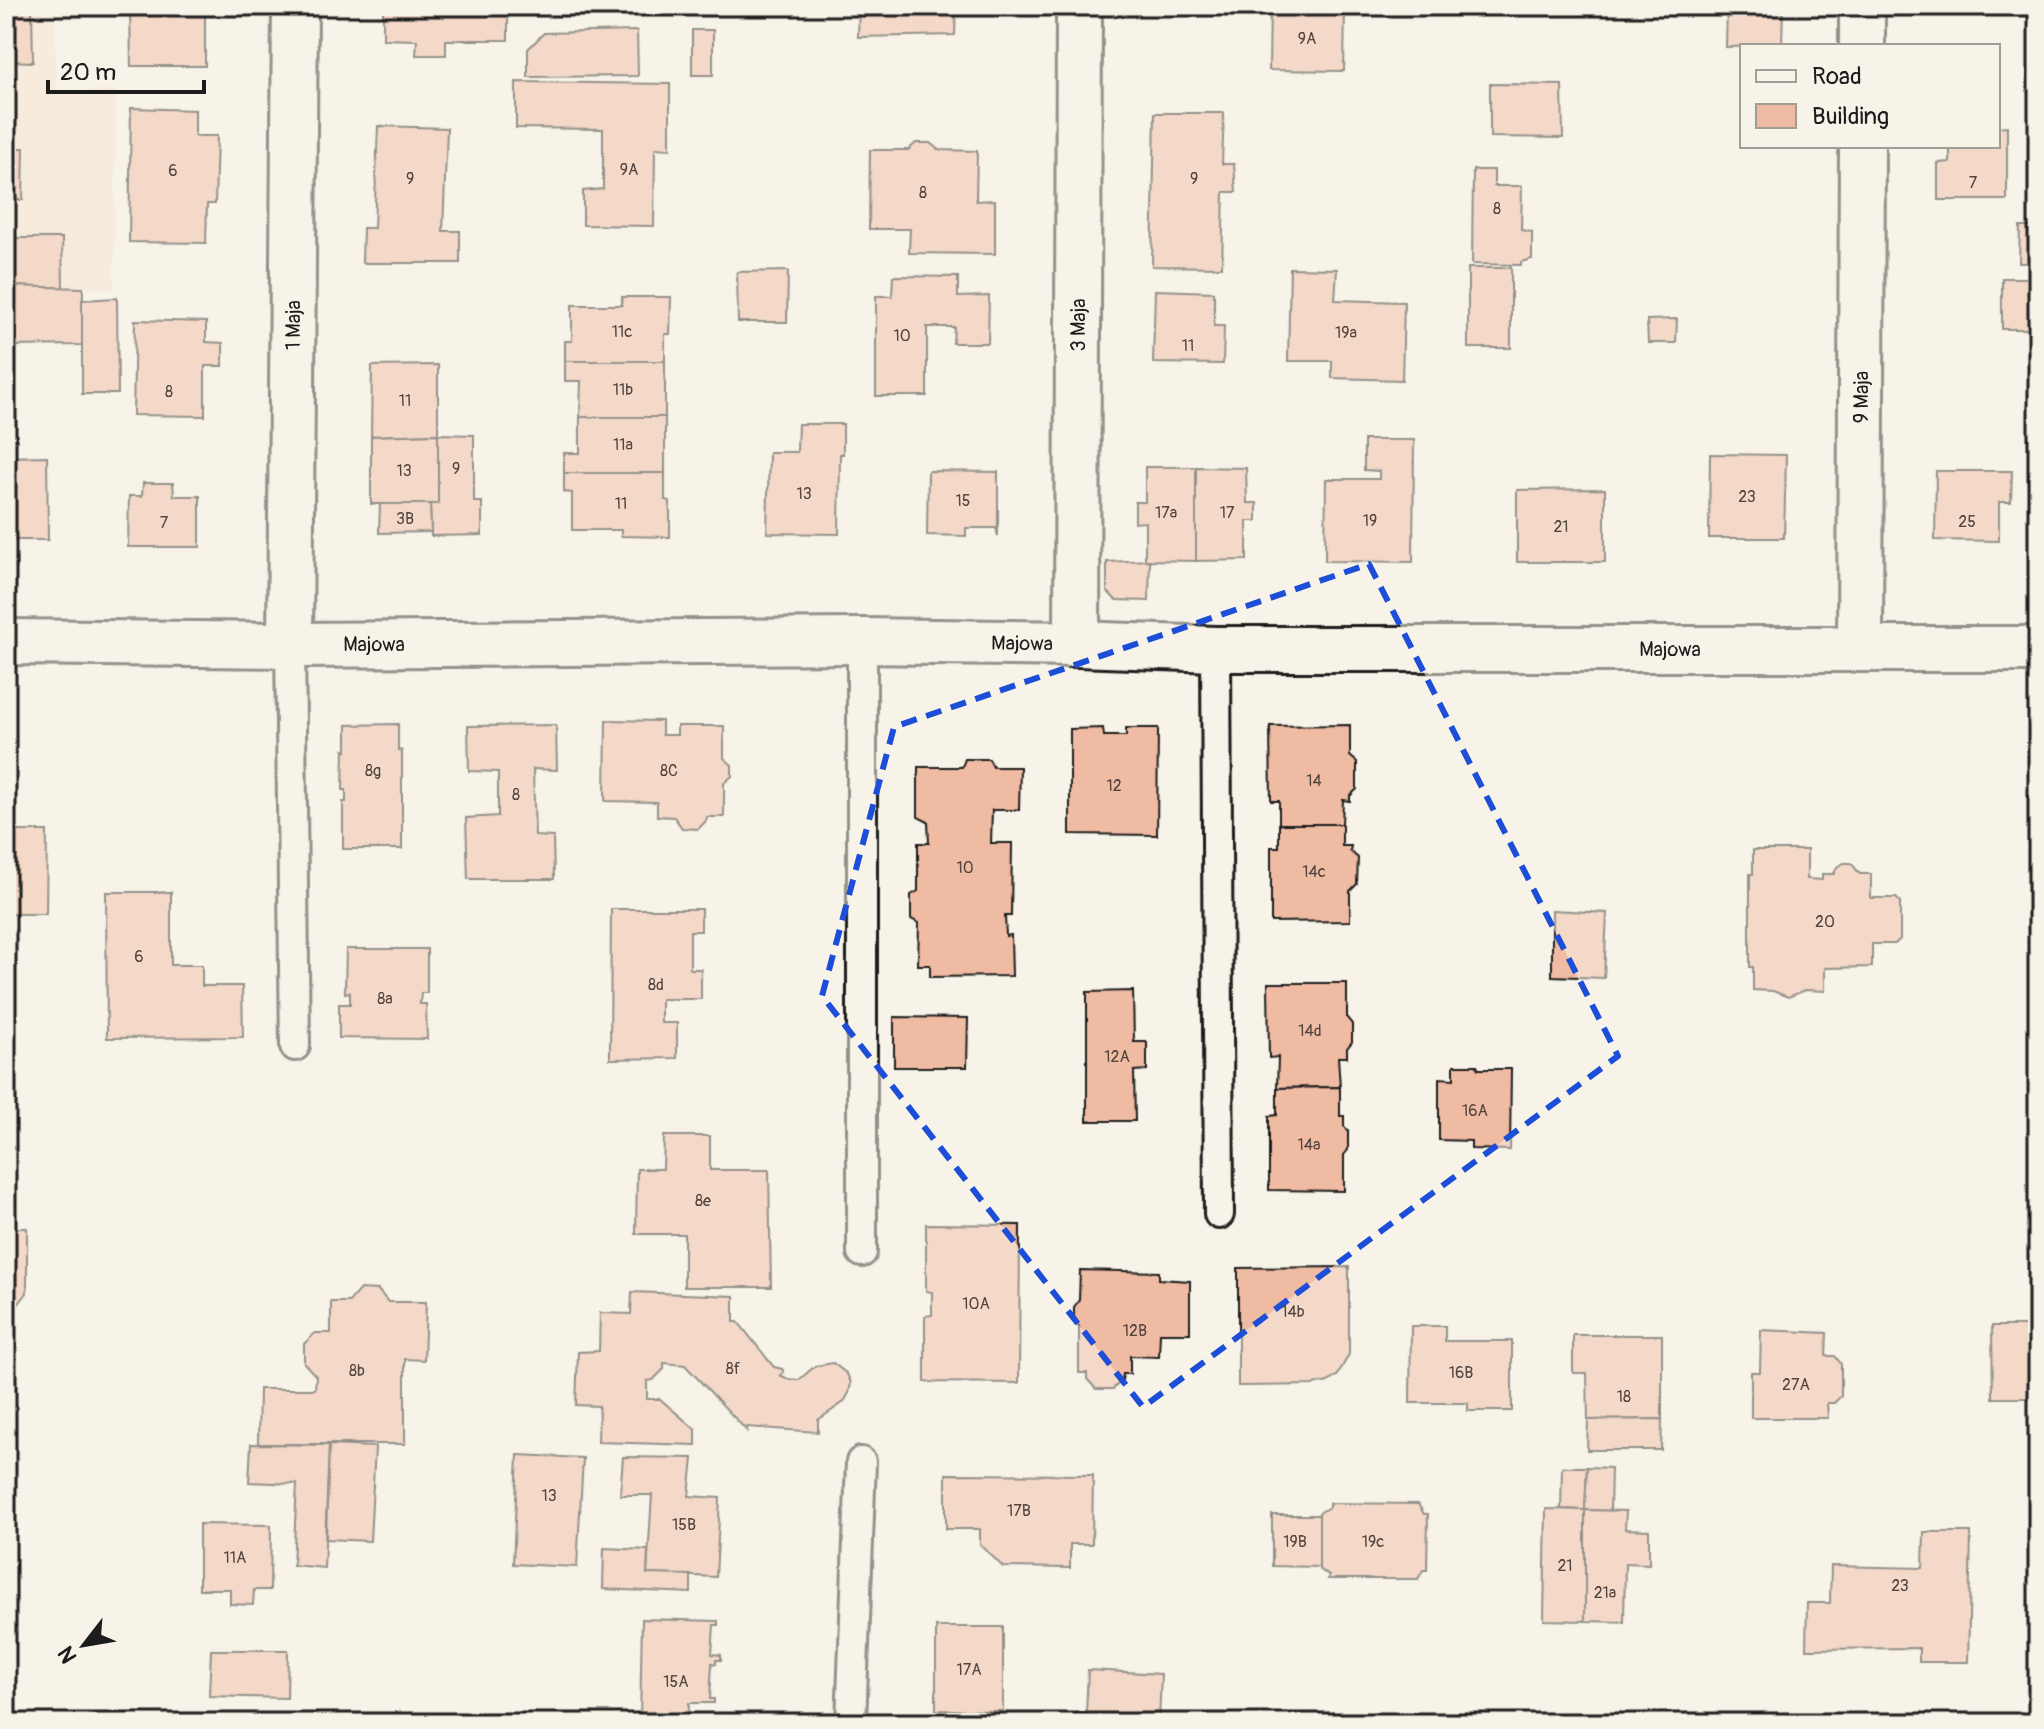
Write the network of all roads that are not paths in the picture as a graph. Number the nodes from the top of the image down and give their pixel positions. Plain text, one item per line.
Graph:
1 (295, 6) edge
2 (1079, 6) edge
3 (1862, 6) edge
4 (1862, 44) edge
5 (1862, 148) edge
6 (862, 641) junction
7 (6, 642) edge
8 (1077, 644) junction
9 (290, 645) junction
10 (1860, 648) junction
11 (1216, 649) junction
12 (2038, 649) edge
13 (295, 1046) dead end
14 (1219, 1214) dead end
15 (862, 1252) dead end
16 (861, 1462) dead end
17 (851, 1723) edge

1 - 9 street, 1 Maja
2 - 8 street, 3 Maja
3 - 4 street
5 - 10 street, 9 Maja
6 - 8 street, Majowa
6 - 9 street, Majowa
6 - 15 lane
7 - 9 street, Majowa
8 - 11 street, Majowa
9 - 13 lane
10 - 11 street, Majowa
10 - 12 street, Majowa
11 - 14 lane
16 - 17 lane

